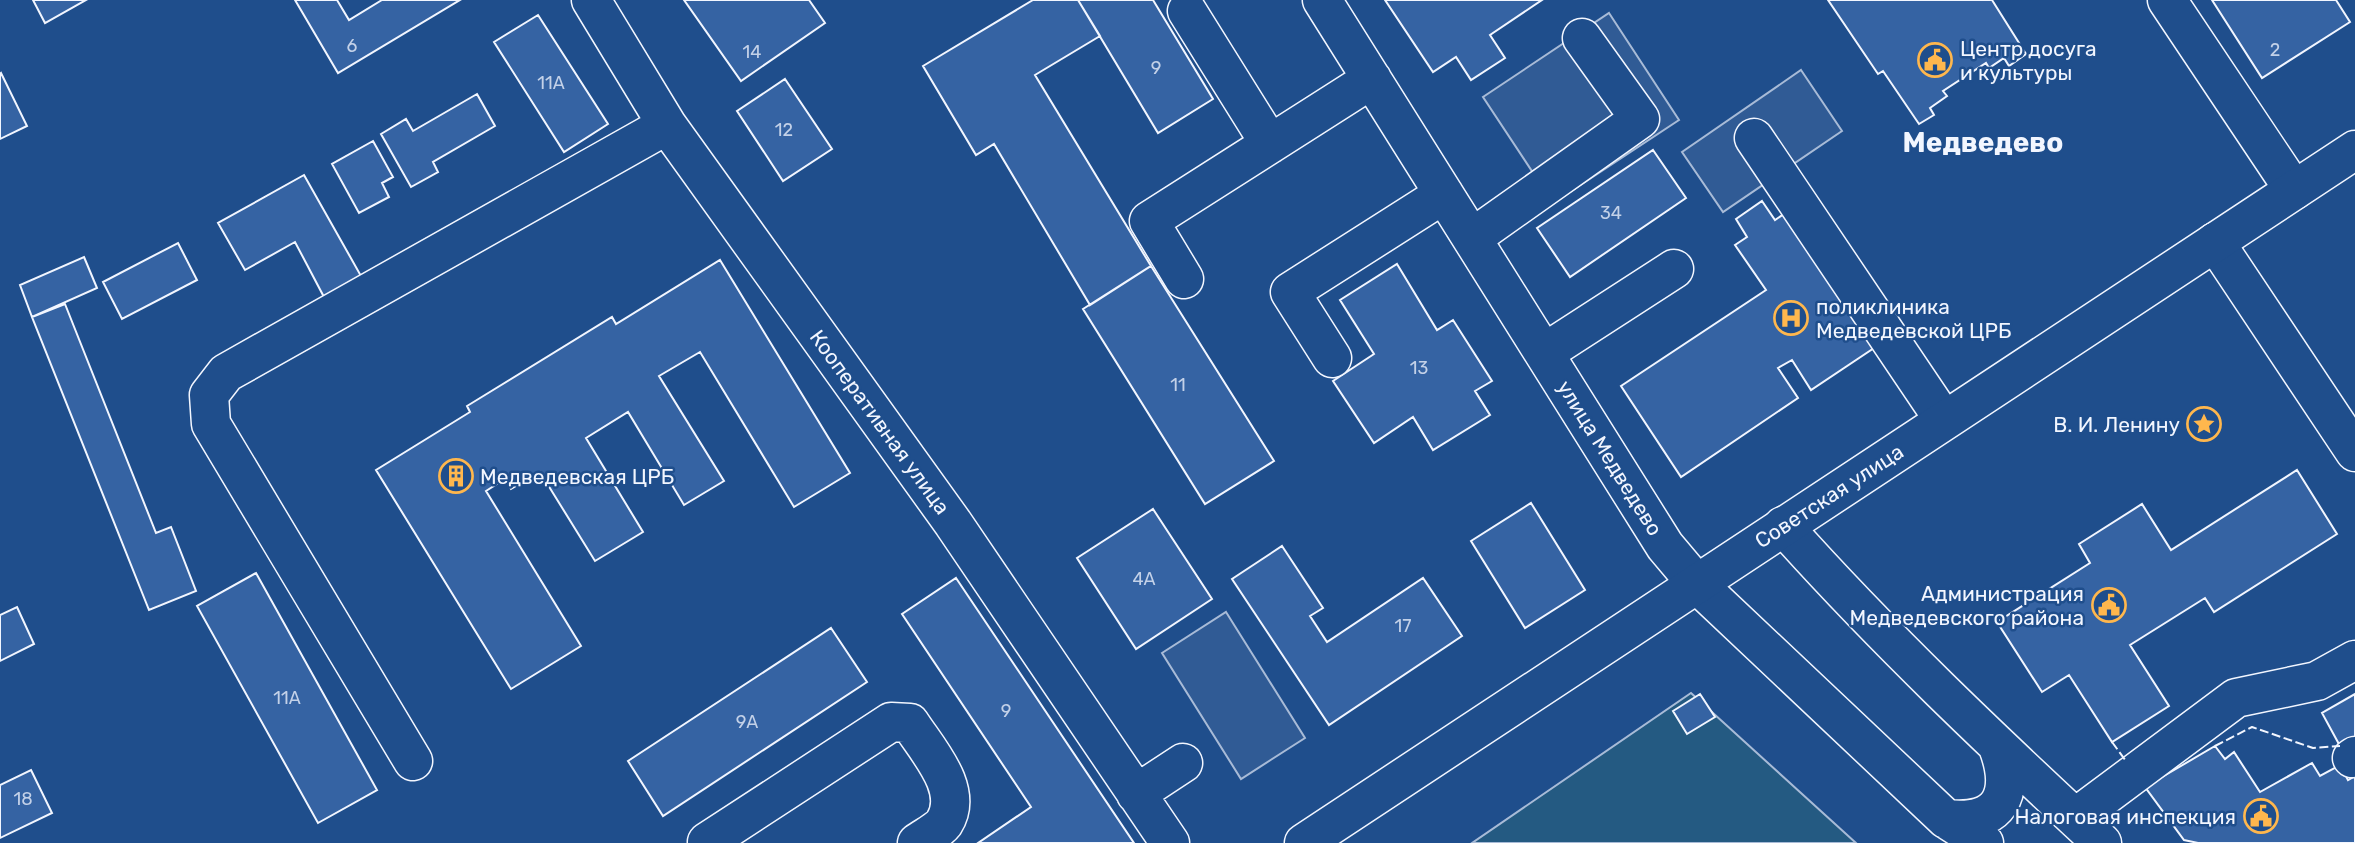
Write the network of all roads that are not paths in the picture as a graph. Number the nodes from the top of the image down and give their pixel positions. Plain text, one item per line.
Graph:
1 (591, 0) edge
2 (1322, 0) edge
3 (2167, 0) edge
4 (1188, 11) dead end
5 (1582, 38) dead end
6 (1372, 79) junction
7 (667, 125) junction
8 (1754, 138) dead end
9 (1270, 144) junction
10 (2355, 150) edge
11 (2294, 190) junction
12 (1444, 194) junction
13 (1472, 239) junction
14 (2215, 243) junction
15 (1674, 269) dead end
16 (1185, 279) dead end
17 (1544, 353) junction
18 (1332, 358) dead end
19 (1944, 421) junction
20 (2355, 452) edge
21 (1783, 526) junction
22 (1697, 584) junction
23 (2355, 660) edge
24 (1998, 747) junction
25 (413, 761) dead end
26 (1183, 763) dead end
27 (1136, 794) junction
28 (1946, 819) junction
29 (2089, 830) edge
30 (707, 842) edge
31 (917, 843) edge
32 (1170, 843) edge
33 (1304, 843) edge
34 (1984, 843) edge

1 - 7 street, Кооперативная улица
2 - 6 street, улица Медведево
3 - 11 street
4 - 9 street
5 - 13 street
6 - 9 street
6 - 12 street, улица Медведево
7 - 25 street
7 - 27 street, Кооперативная улица
8 - 19 street
9 - 16 street
10 - 11 street, Советская улица
11 - 14 street, Советская улица
12 - 13 street, улица Медведево
12 - 18 street
13 - 17 street, улица Медведево
14 - 19 street, Советская улица
14 - 20 street
15 - 17 street
17 - 22 street, улица Медведево
19 - 21 street, Советская улица
21 - 22 street, Советская улица
21 - 24 street
22 - 28 street, улица Медведево
22 - 33 street, Советская улица
23 - 29 street
24 - 28 street
24 - 29 street
26 - 27 street
27 - 32 street, Кооперативная улица
28 - 34 street, улица Медведево
30 - 31 street

